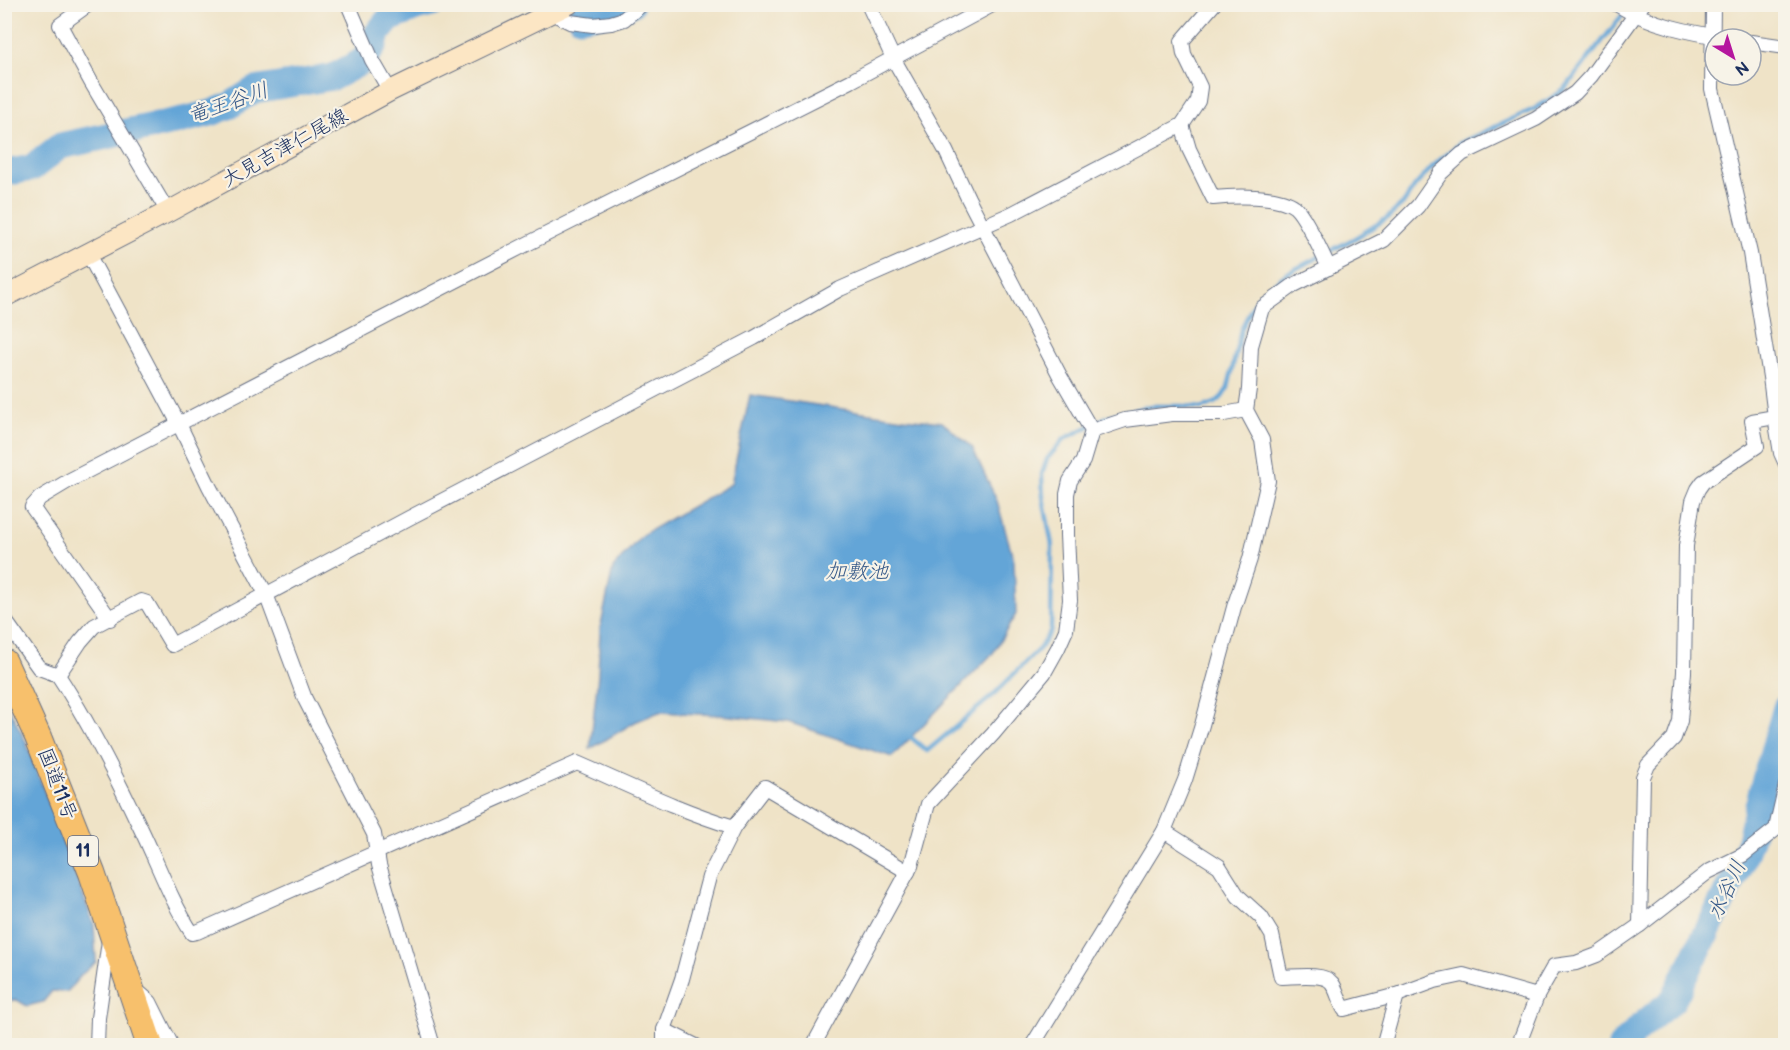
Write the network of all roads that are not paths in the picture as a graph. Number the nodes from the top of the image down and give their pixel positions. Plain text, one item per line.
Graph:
1 (89, 4) edge
2 (348, 4) edge
3 (642, 4) edge
4 (868, 4) edge
5 (994, 4) edge
6 (1713, 4) edge
7 (1206, 8) edge
8 (561, 9) edge
9 (1630, 9) edge
10 (1713, 27) edge
11 (1703, 34) edge
12 (1763, 44) edge
13 (1783, 47) edge
14 (893, 58) junction
15 (1712, 87) edge
16 (390, 91) junction
17 (1182, 125) junction
18 (168, 212) junction
19 (982, 226) junction
20 (87, 252) junction
21 (1325, 260) junction
22 (4, 297) edge
23 (1246, 410) junction
24 (1775, 417) junction
25 (179, 424) junction
26 (1092, 431) junction
27 (1785, 464) edge
28 (266, 594) junction
29 (4, 619) edge
30 (110, 619) junction
31 (4, 662) edge
32 (58, 675) junction
33 (1785, 785) edge
34 (1785, 815) edge
35 (734, 827) junction
36 (1776, 829) junction
37 (1164, 831) junction
38 (378, 850) junction
39 (908, 872) junction
40 (1640, 925) junction
41 (111, 933) junction
42 (129, 983) junction
43 (1397, 995) junction
44 (1537, 996) junction
45 (664, 1030) junction
46 (97, 1046) edge
47 (150, 1046) edge
48 (172, 1046) edge
49 (433, 1046) edge
50 (664, 1046) edge
51 (696, 1046) edge
52 (813, 1046) edge
53 (1032, 1046) edge
54 (1383, 1046) edge
55 (1518, 1046) edge

1 - 18 street
2 - 16 street
3 - 8 street
4 - 14 street
5 - 14 street
6 - 10 street
7 - 17 street
8 - 16 main road, 大見吉津仁尾線
9 - 11 street
9 - 21 street
12 - 13 street
14 - 19 street
14 - 25 street
15 - 24 street
16 - 18 main road, 大見吉津仁尾線
17 - 19 street
17 - 21 street
18 - 20 main road, 大見吉津仁尾線
19 - 26 street
19 - 28 street
20 - 22 main road, 大見吉津仁尾線
20 - 25 street
21 - 23 street
23 - 26 street
23 - 37 street
24 - 27 street
24 - 40 street
25 - 28 street
25 - 30 street
26 - 39 street
28 - 30 street
28 - 38 street
29 - 32 street
30 - 32 street
31 - 41 highway, 国道11号 / 11
32 - 38 street
33 - 36 street
34 - 36 street
35 - 38 street
35 - 39 street
35 - 45 street
36 - 40 street
37 - 43 street
37 - 53 street
38 - 49 street
39 - 52 street
40 - 44 street
41 - 42 highway, 国道11号 / 11
41 - 46 street
42 - 47 highway, 国道11号 / 11
42 - 48 street
43 - 44 street
43 - 54 street
44 - 55 street
45 - 50 street
45 - 51 street

